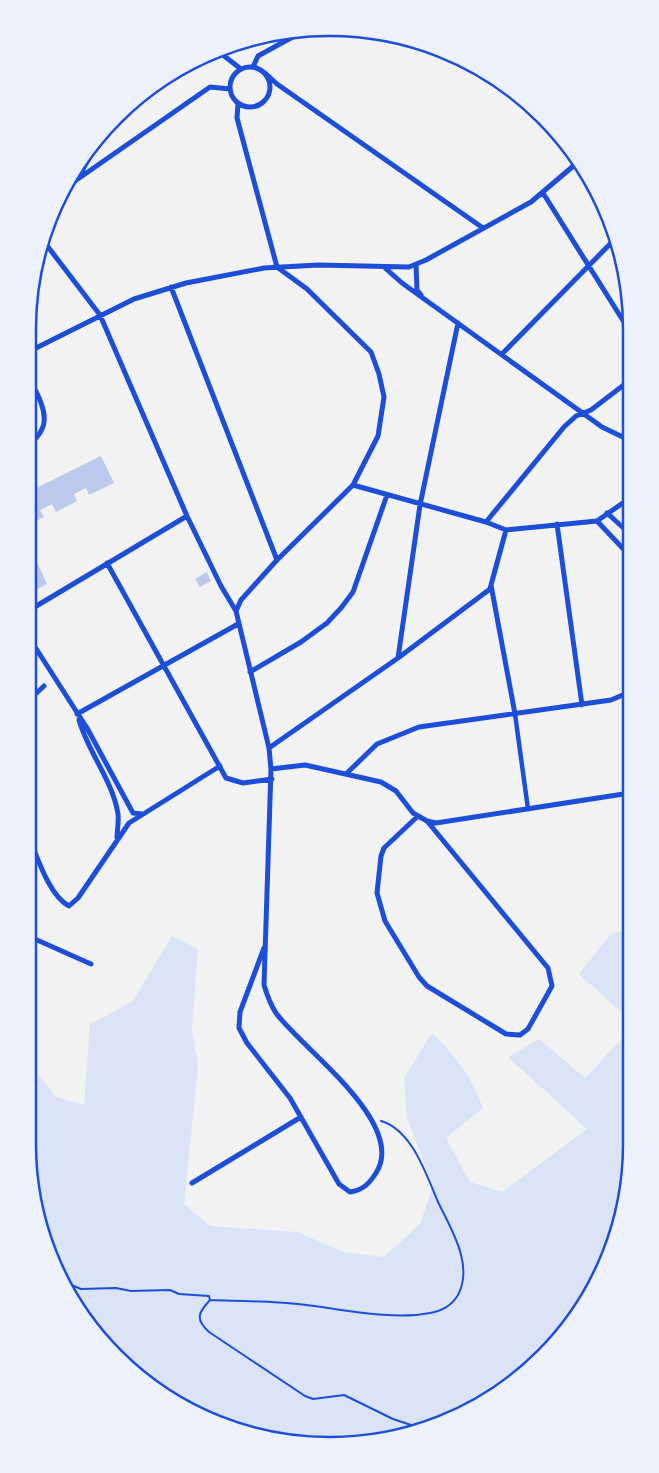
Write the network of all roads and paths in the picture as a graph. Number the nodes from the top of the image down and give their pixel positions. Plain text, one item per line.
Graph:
1 (288, 39) edge
2 (224, 56) edge
3 (253, 67) junction
4 (241, 69) junction
5 (265, 73) junction
6 (230, 89) junction
7 (238, 103) junction
8 (573, 167) edge
9 (79, 178) edge
10 (543, 193) junction
11 (483, 228) junction
12 (610, 244) edge
13 (48, 247) edge
14 (416, 264) junction
15 (384, 266) junction
16 (589, 266) junction
17 (277, 267) junction
18 (171, 287) junction
19 (423, 298) junction
20 (100, 315) junction
21 (622, 320) edge
22 (458, 323) junction
23 (36, 348) edge
24 (502, 354) junction
25 (623, 386) edge
26 (36, 391) edge
27 (584, 413) junction
28 (36, 437) edge
29 (623, 437) edge
30 (352, 485) junction
31 (386, 495) junction
32 (623, 503) edge
33 (420, 505) junction
34 (607, 513) junction
35 (187, 516) junction
36 (596, 521) junction
37 (486, 522) junction
38 (557, 524) junction
39 (623, 528) edge
40 (506, 530) junction
41 (623, 549) edge
42 (276, 560) junction
43 (107, 563) junction
44 (491, 585) junction
45 (36, 606) edge
46 (236, 610) junction
47 (238, 624) junction
48 (36, 649) edge
49 (398, 658) junction
50 (164, 665) junction
51 (250, 672) junction
52 (44, 686) dead end
53 (36, 694) edge
54 (623, 695) edge
55 (582, 704) junction
56 (77, 714) junction
57 (516, 714) junction
58 (269, 748) junction
59 (220, 766) junction
60 (271, 769) junction
61 (346, 774) junction
62 (272, 779) junction
63 (623, 794) edge
64 (528, 809) junction
65 (143, 814) junction
66 (418, 816) junction
67 (427, 821) junction
68 (117, 839) junction
69 (36, 854) edge
70 (36, 940) edge
71 (264, 948) junction
72 (91, 964) dead end
73 (301, 1117) junction
74 (369, 1118) junction
75 (192, 1183) dead end
76 (74, 1286) edge
77 (210, 1300) junction
78 (411, 1425) edge

1 - 3 street
2 - 4 street
3 - 4 street
3 - 5 street
4 - 6 street
5 - 7 street
5 - 11 street
6 - 7 street
6 - 9 street
7 - 17 street
8 - 10 street
10 - 11 street
10 - 16 street
11 - 14 street
12 - 16 street
13 - 20 street
14 - 15 street
14 - 19 street
15 - 17 street
15 - 19 street
16 - 21 street
16 - 24 street
17 - 18 street
17 - 30 street
18 - 20 street
18 - 42 street
19 - 22 street
20 - 23 street
20 - 35 street
22 - 24 street
22 - 33 street
24 - 27 street
25 - 27 street
26 - 28 street
27 - 29 street
27 - 37 street
30 - 31 street
30 - 42 street
31 - 33 street
31 - 51 street
32 - 34 street
33 - 37 street
33 - 49 street
34 - 36 street
34 - 39 street
35 - 43 street
35 - 46 street
36 - 38 street
36 - 41 street
37 - 40 street
38 - 40 street
38 - 55 street
40 - 44 street
42 - 46 street
43 - 45 street
43 - 50 street
44 - 49 street
44 - 57 street
46 - 47 street
47 - 50 street
47 - 51 street
48 - 56 street
49 - 58 street
50 - 56 street
50 - 59 street
51 - 58 street
52 - 53 street
54 - 55 street
55 - 57 street
56 - 65 street
56 - 68 street
57 - 61 street
57 - 64 street
58 - 60 street
59 - 62 street
59 - 65 street
60 - 61 street
60 - 62 street
61 - 66 street
62 - 71 street
63 - 64 street
64 - 67 street
65 - 68 street
66 - 67 street
66 - 67 street
68 - 69 street
70 - 72 street
71 - 73 street
71 - 74 street
73 - 74 street
73 - 75 street
74 - 77 path
76 - 77 path
77 - 78 path

